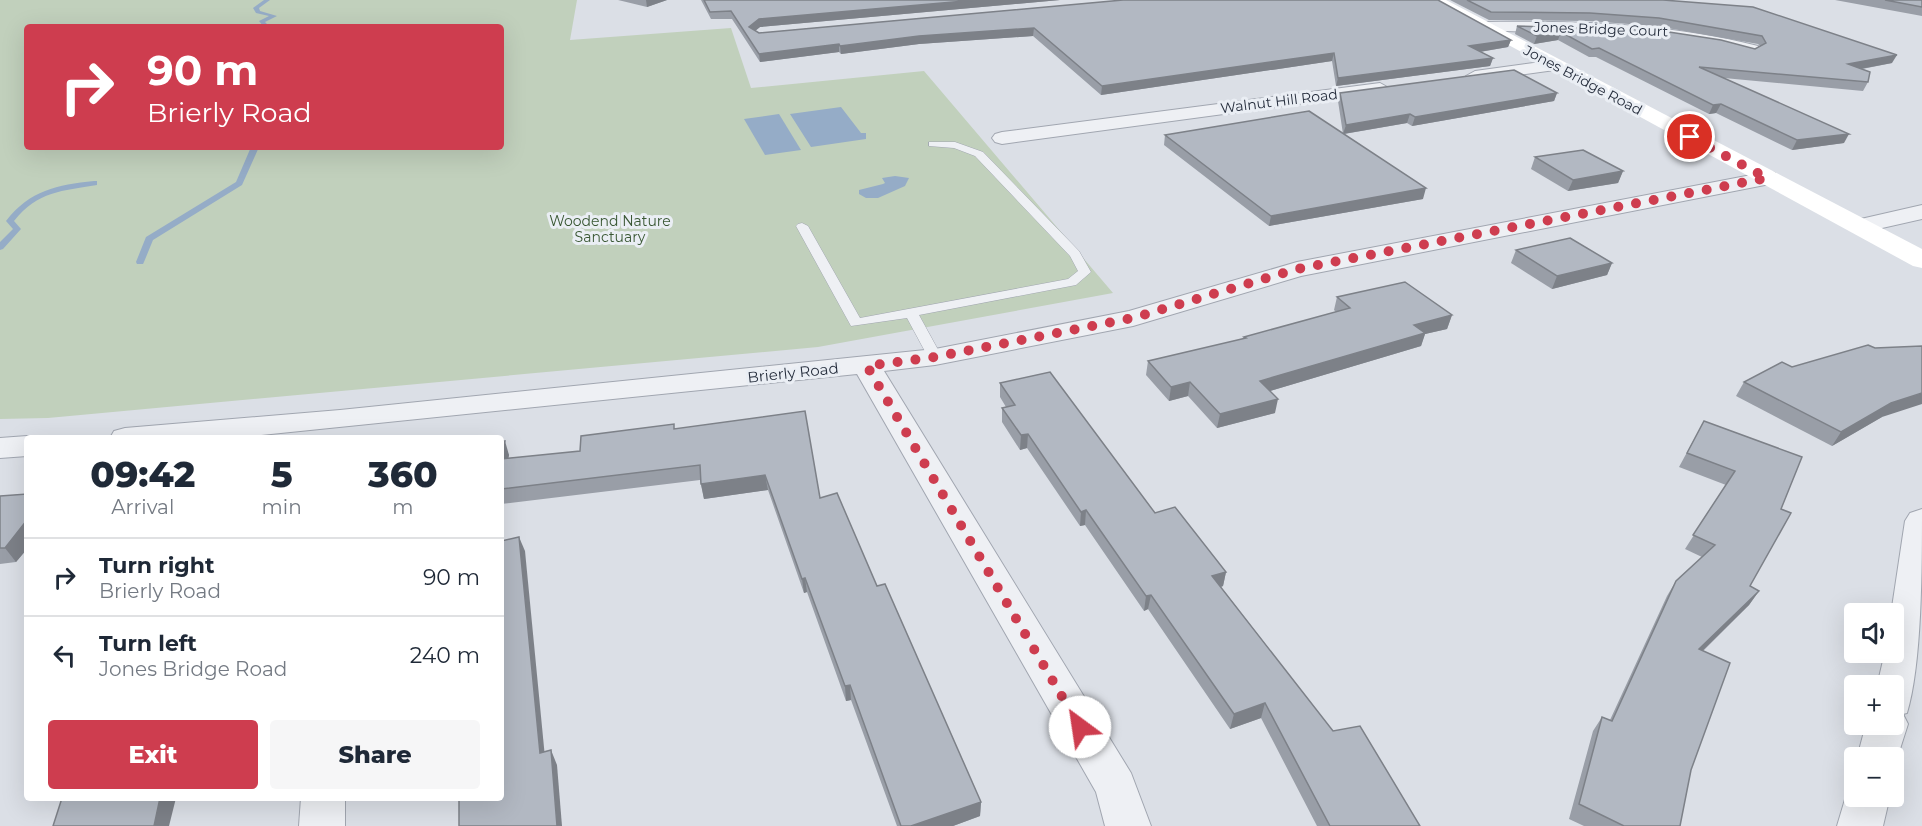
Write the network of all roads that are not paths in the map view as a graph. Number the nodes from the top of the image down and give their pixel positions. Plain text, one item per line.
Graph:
1 (1434, 0) edge
2 (1484, 27) junction
3 (1752, 50) edge
4 (1556, 65) junction
5 (1460, 78) edge
6 (1401, 85) edge
7 (1002, 138) dead end
8 (933, 144) dead end
9 (1767, 178) junction
10 (1922, 212) edge
11 (801, 226) dead end
12 (1860, 226) junction
13 (1922, 260) edge
14 (911, 313) junction
15 (935, 357) junction
16 (867, 366) junction
17 (339, 429) edge
18 (196, 435) edge
19 (24, 446) edge
20 (0, 448) edge
21 (1922, 521) edge
22 (1900, 675) edge
23 (323, 801) edge
24 (1865, 807) edge
25 (322, 826) edge
26 (1128, 826) edge
27 (1860, 826) edge

1 - 2 main road, Jones Bridge Road
2 - 3 street, Jones Bridge Court
2 - 4 main road, Jones Bridge Road
4 - 5 street
4 - 9 main road, Jones Bridge Road
6 - 7 street, Walnut Hill Road
8 - 14 lane
9 - 12 main road, Jones Bridge Road
9 - 15 street, Brierly Road
10 - 12 street
11 - 14 lane
12 - 13 main road, Jones Bridge Road
14 - 15 lane
15 - 16 street, Brierly Road
16 - 17 street, Brierly Road
16 - 26 street
17 - 18 street, Brierly Road
19 - 20 street
21 - 22 street
23 - 25 street
24 - 27 street

